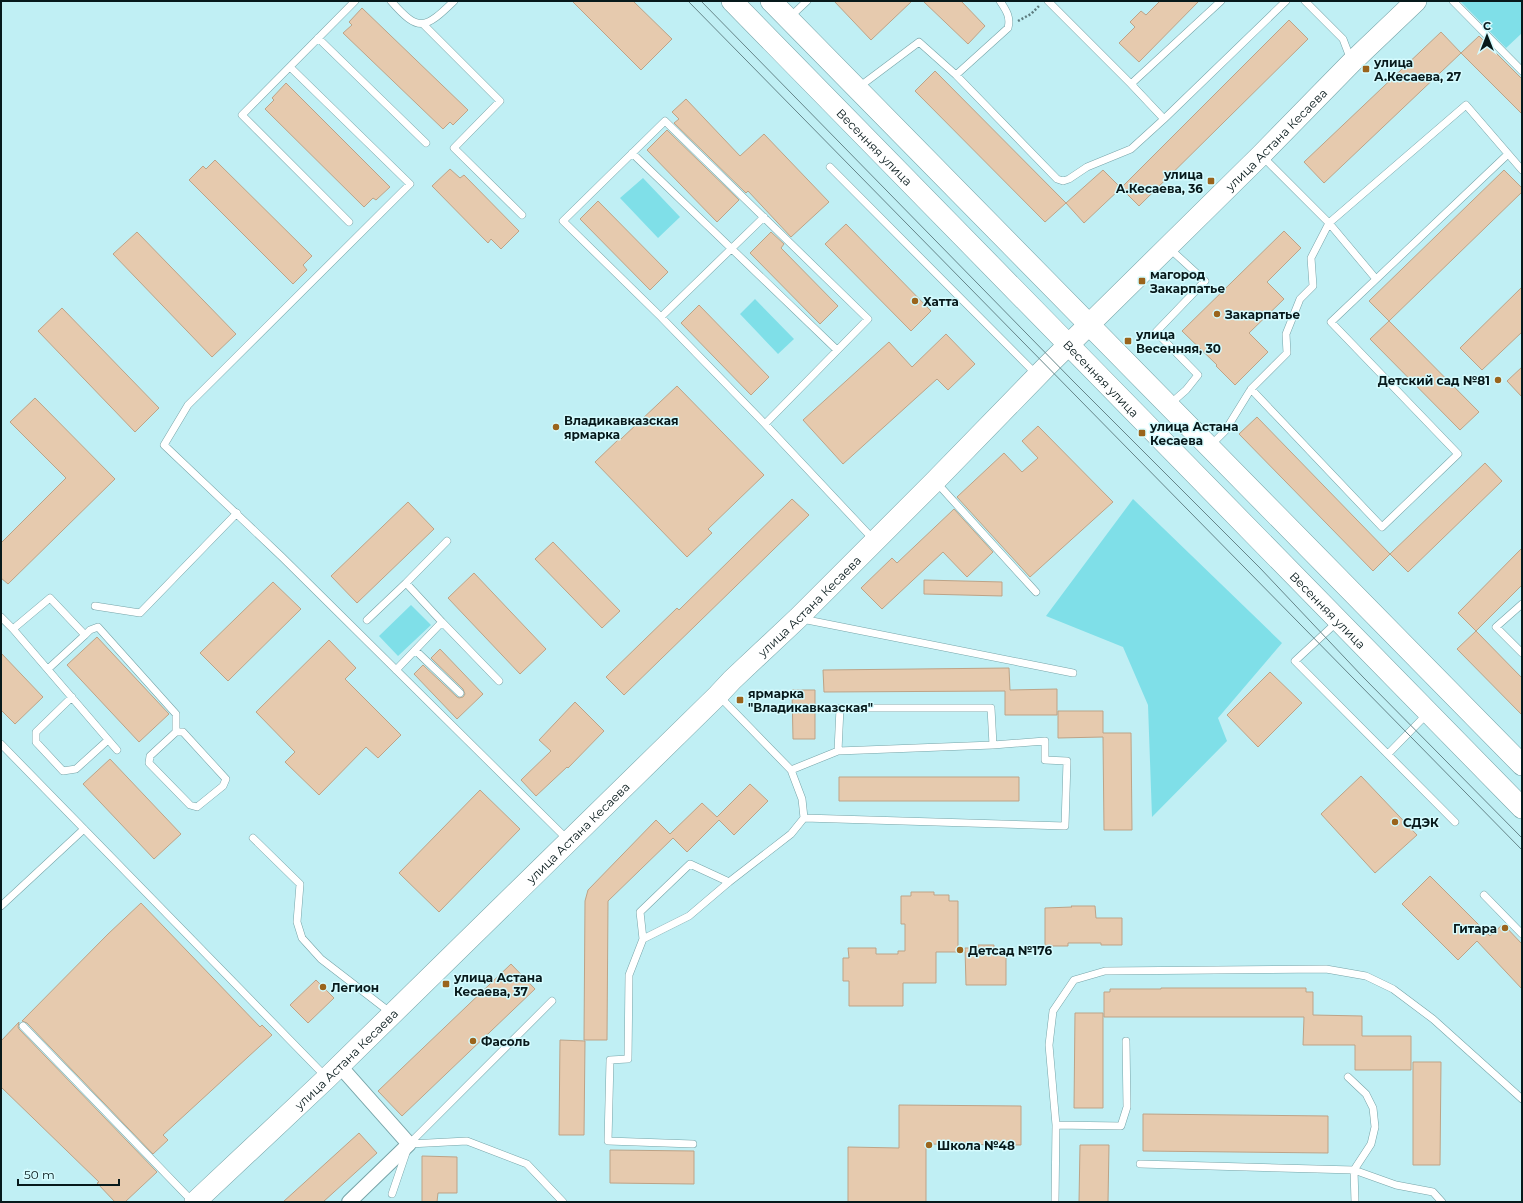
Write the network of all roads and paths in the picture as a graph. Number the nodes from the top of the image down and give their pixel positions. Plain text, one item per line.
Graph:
1 (355, 1) edge
2 (391, 1) edge
3 (454, 1) edge
4 (732, 1) edge
5 (771, 1) edge
6 (807, 1) edge
7 (1000, 1) edge
8 (1045, 1) edge
9 (1048, 1) edge
10 (1221, 1) edge
11 (1286, 1) edge
12 (1305, 1) edge
13 (1416, 1) edge
14 (1453, 1) edge
15 (788, 19) junction
16 (423, 24) junction
17 (1008, 28) junction
18 (318, 38) junction
19 (1352, 62) junction
20 (290, 67) junction
21 (1522, 71) edge
22 (956, 75) junction
23 (1131, 84) junction
24 (857, 89) junction
25 (1164, 119) junction
26 (426, 143) dead end
27 (632, 153) junction
28 (1508, 154) junction
29 (1261, 155) junction
30 (830, 167) dead end
31 (1522, 170) edge
32 (522, 215) dead end
33 (764, 217) junction
34 (349, 222) dead end
35 (1328, 223) junction
36 (1167, 246) junction
37 (731, 249) junction
38 (1376, 279) junction
39 (661, 317) junction
40 (1089, 325) junction
41 (1069, 344) junction
42 (837, 350) junction
43 (1038, 376) junction
44 (1251, 389) junction
45 (1168, 405) junction
46 (765, 424) junction
47 (1209, 446) junction
48 (935, 481) junction
49 (237, 513) junction
50 (447, 541) dead end
51 (874, 541) junction
52 (406, 583) junction
53 (1036, 592) dead end
54 (1522, 604) edge
55 (95, 606) dead end
56 (1, 617) edge
57 (798, 618) junction
58 (367, 620) dead end
59 (1339, 620) junction
60 (442, 622) junction
61 (13, 629) junction
62 (85, 635) junction
63 (415, 650) junction
64 (1522, 653) edge
65 (48, 670) junction
66 (396, 670) junction
67 (1073, 673) dead end
68 (499, 681) dead end
69 (460, 693) dead end
70 (718, 695) junction
71 (72, 697) junction
72 (1428, 712) junction
73 (176, 732) junction
74 (108, 740) junction
75 (1, 744) edge
76 (993, 746) junction
77 (117, 750) dead end
78 (838, 751) junction
79 (1388, 754) junction
80 (1522, 765) edge
81 (791, 770) junction
82 (1522, 808) edge
83 (804, 818) junction
84 (1454, 822) dead end
85 (84, 829) junction
86 (253, 838) dead end
87 (569, 840) junction
88 (730, 882) junction
89 (1484, 895) dead end
90 (1, 906) edge
91 (1522, 934) edge
92 (643, 939) junction
93 (552, 1001) dead end
94 (391, 1014) junction
95 (22, 1026) dead end
96 (1126, 1041) dead end
97 (333, 1071) junction
98 (1348, 1077) dead end
99 (1522, 1099) edge
100 (1056, 1124) junction
101 (409, 1144) junction
102 (693, 1144) dead end
103 (1140, 1164) dead end
104 (1354, 1170) junction
105 (392, 1194) dead end
106 (194, 1202) edge
107 (348, 1202) edge
108 (563, 1202) edge
109 (1055, 1202) edge
110 (1355, 1202) edge
111 (1442, 1202) edge

1 - 18 lane
2 - 16 lane
3 - 16 lane
4 - 41 street, Весенняя улица
5 - 15 street
6 - 15 lane
7 - 17 lane
8 - 17 path
9 - 23 lane
10 - 23 lane
11 - 25 lane
12 - 19 lane
13 - 19 street, улица Астана Кесаева
14 - 21 lane
15 - 24 street
16 - 32 lane
17 - 22 lane
18 - 20 lane
18 - 26 lane
19 - 29 street, улица Астана Кесаева
20 - 34 lane
20 - 49 lane
22 - 24 lane
22 - 25 lane
23 - 25 lane
24 - 40 street
27 - 33 lane
27 - 37 lane
27 - 39 lane
28 - 31 lane
28 - 35 lane
28 - 38 lane
29 - 35 lane
29 - 36 street, улица Астана Кесаева
30 - 43 lane
33 - 37 lane
33 - 42 lane
35 - 38 lane
35 - 44 lane
36 - 40 street, улица Астана Кесаева
36 - 45 lane
37 - 39 lane
37 - 42 lane
38 - 44 lane
39 - 46 lane
40 - 41 street, улица Астана Кесаева
40 - 45 street
41 - 43 street, улица Астана Кесаева
41 - 59 street, Весенняя улица
42 - 46 lane
43 - 48 street, улица Астана Кесаева
44 - 47 lane
45 - 47 street
46 - 51 lane
47 - 80 street
48 - 51 street, улица Астана Кесаева
48 - 53 lane
49 - 55 lane
49 - 66 lane
50 - 52 lane
51 - 57 street, улица Астана Кесаева
52 - 58 lane
52 - 60 lane
54 - 64 lane
56 - 61 lane
57 - 67 lane
57 - 70 street, улица Астана Кесаева
59 - 72 street, Весенняя улица
59 - 79 lane
60 - 63 lane
60 - 68 lane
61 - 62 lane
61 - 65 lane
62 - 65 lane
62 - 73 lane
63 - 66 lane
63 - 69 lane
65 - 71 lane
66 - 87 lane
70 - 81 lane
70 - 87 street, улица Астана Кесаева
71 - 74 lane
71 - 74 lane
72 - 79 lane
72 - 82 street, Весенняя улица
73 - 73 lane
74 - 77 lane
75 - 85 lane
76 - 78 lane
76 - 78 lane
76 - 83 lane
78 - 81 lane
79 - 84 lane
81 - 83 lane
83 - 88 lane
85 - 90 lane
85 - 97 lane
86 - 94 lane
87 - 94 street, улица Астана Кесаева
88 - 92 lane
88 - 92 lane
89 - 91 lane
92 - 102 lane
93 - 101 lane
94 - 97 street, улица Астана Кесаева
95 - 106 lane
96 - 100 lane
97 - 101 street
97 - 106 street, улица Астана Кесаева
98 - 104 lane
99 - 100 lane
100 - 109 lane
101 - 105 lane
101 - 107 street
101 - 108 lane
103 - 104 lane
104 - 110 lane
104 - 111 lane

